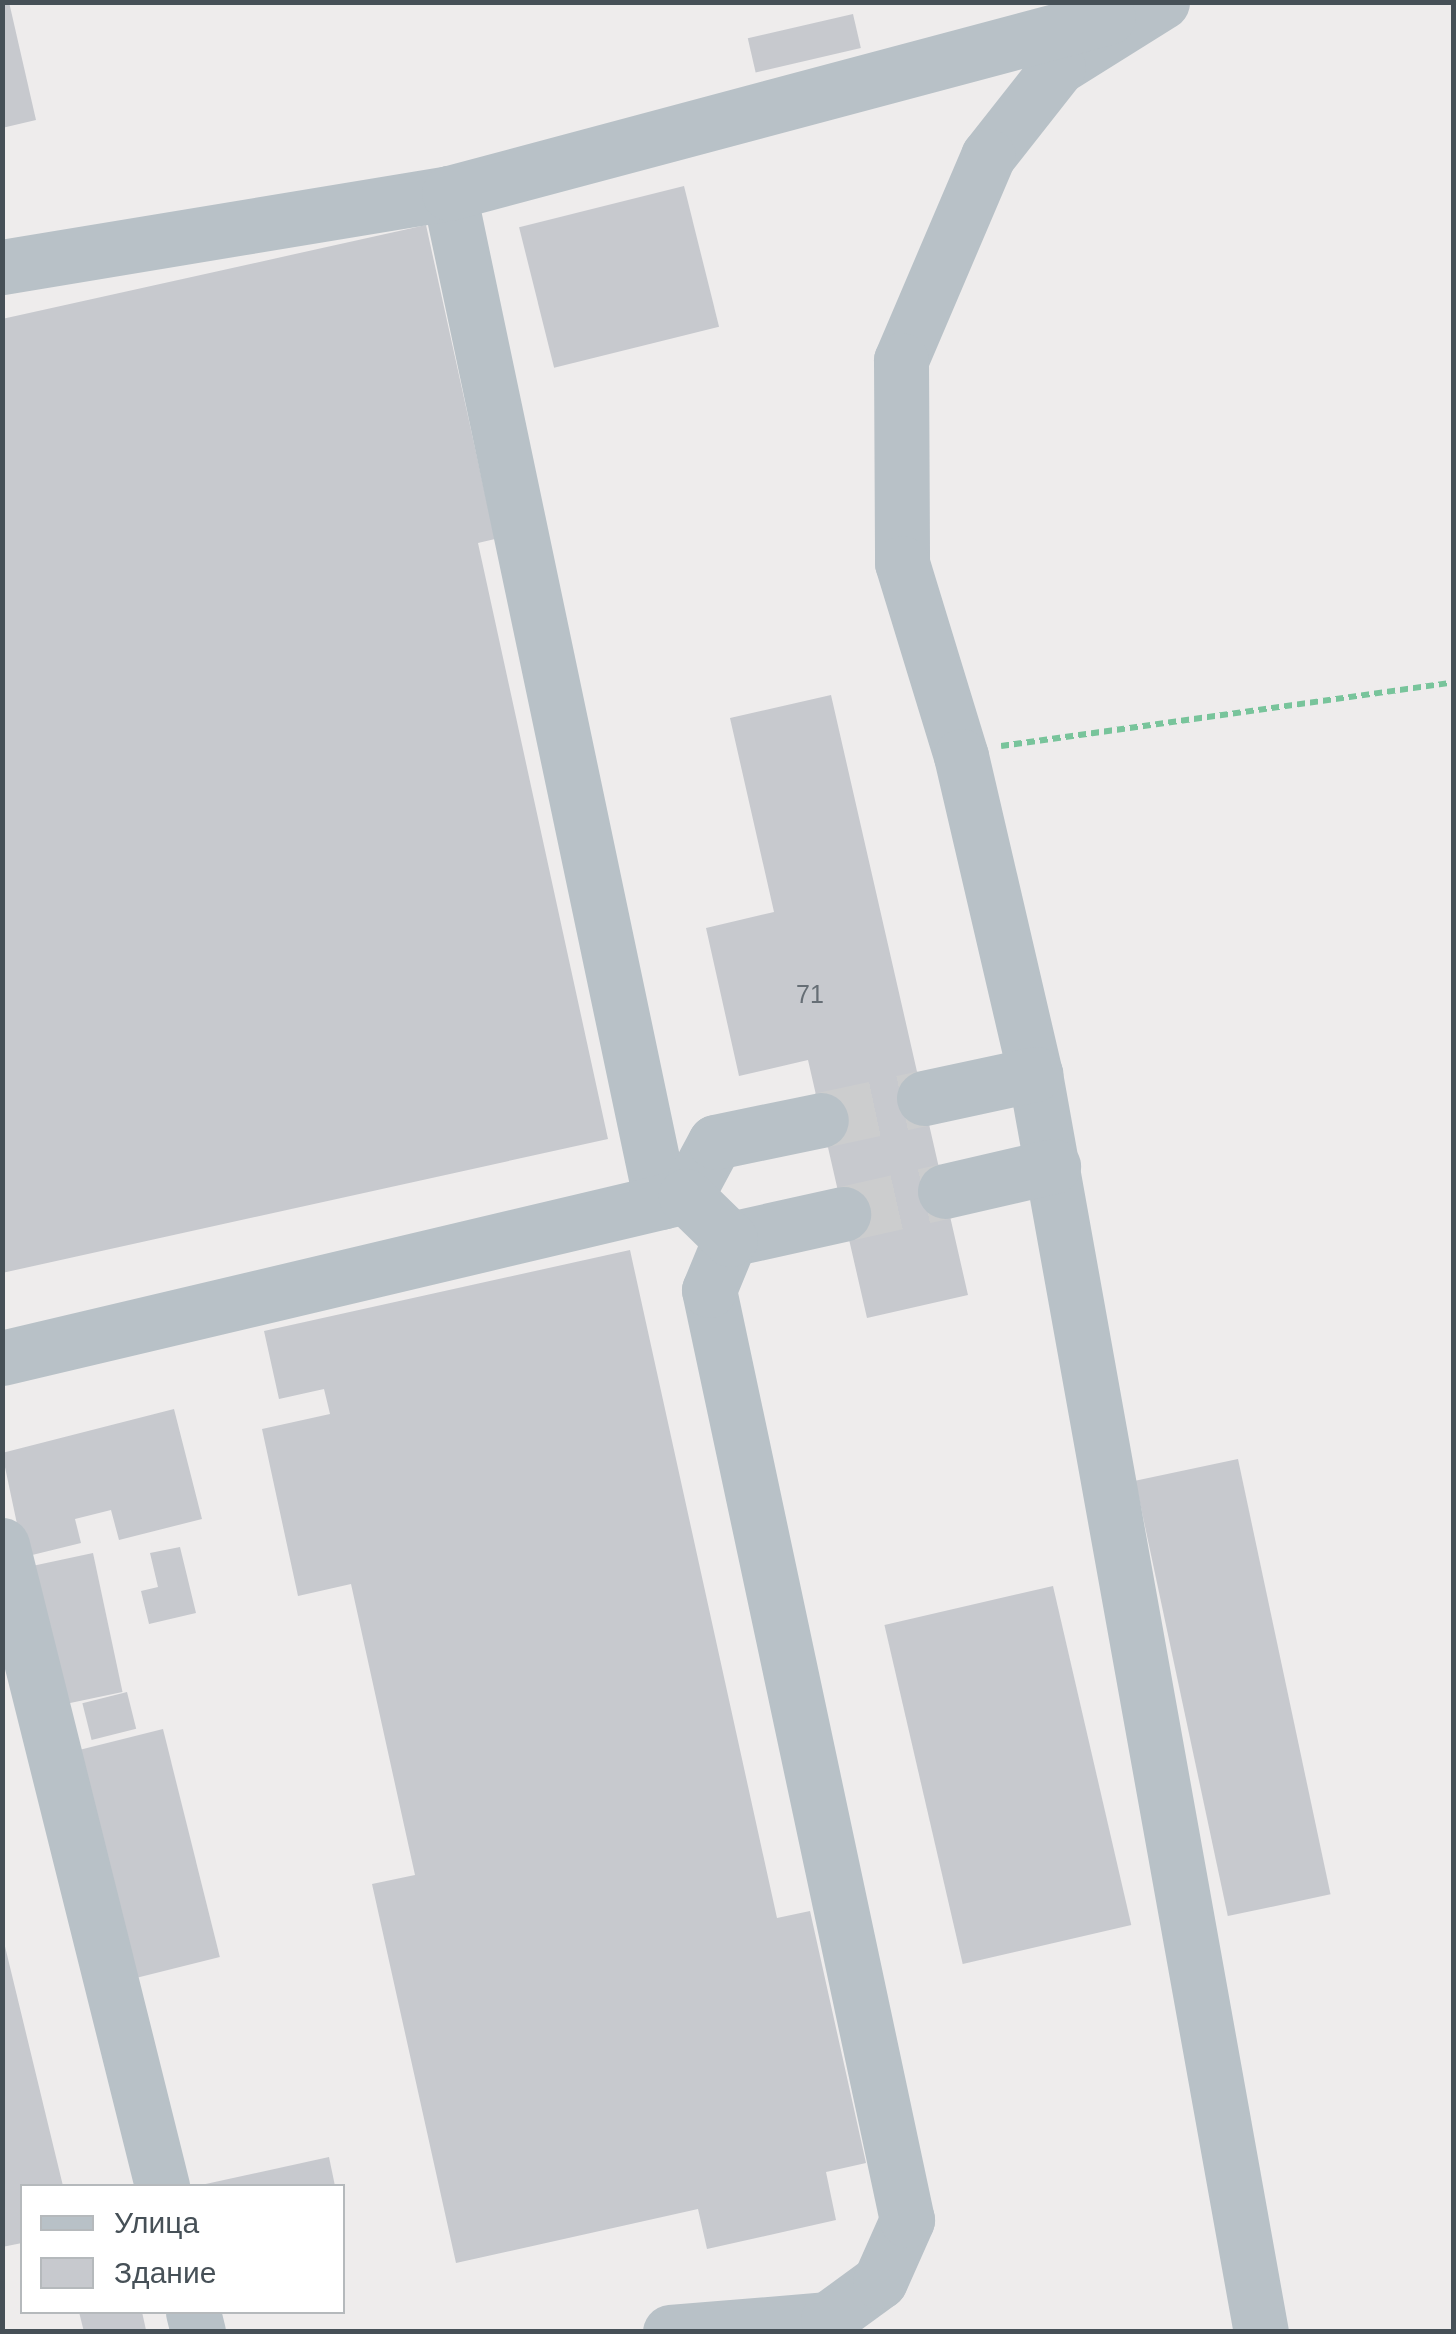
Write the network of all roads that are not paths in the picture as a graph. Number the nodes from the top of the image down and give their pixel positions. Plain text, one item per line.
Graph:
1 (1161, 3) edge
2 (449, 194) junction
3 (2, 267) edge
4 (1036, 1074) junction
5 (924, 1098) tunnel mouth
6 (821, 1120) tunnel mouth
7 (1054, 1166) junction
8 (944, 1191) tunnel mouth
9 (674, 1199) junction
10 (843, 1214) tunnel mouth
11 (730, 1239) junction
12 (2, 1358) edge
13 (2, 1545) edge
14 (162, 2184) edge
15 (830, 2325) edge
16 (670, 2332) edge
17 (1261, 2332) edge

1 - 2 lane
1 - 4 lane
2 - 3 lane
2 - 9 lane
4 - 5 lane
4 - 7 lane
6 - 9 lane
7 - 8 lane
7 - 17 lane
9 - 11 lane
9 - 12 lane
10 - 11 lane
11 - 15 lane
13 - 14 lane
15 - 16 lane

